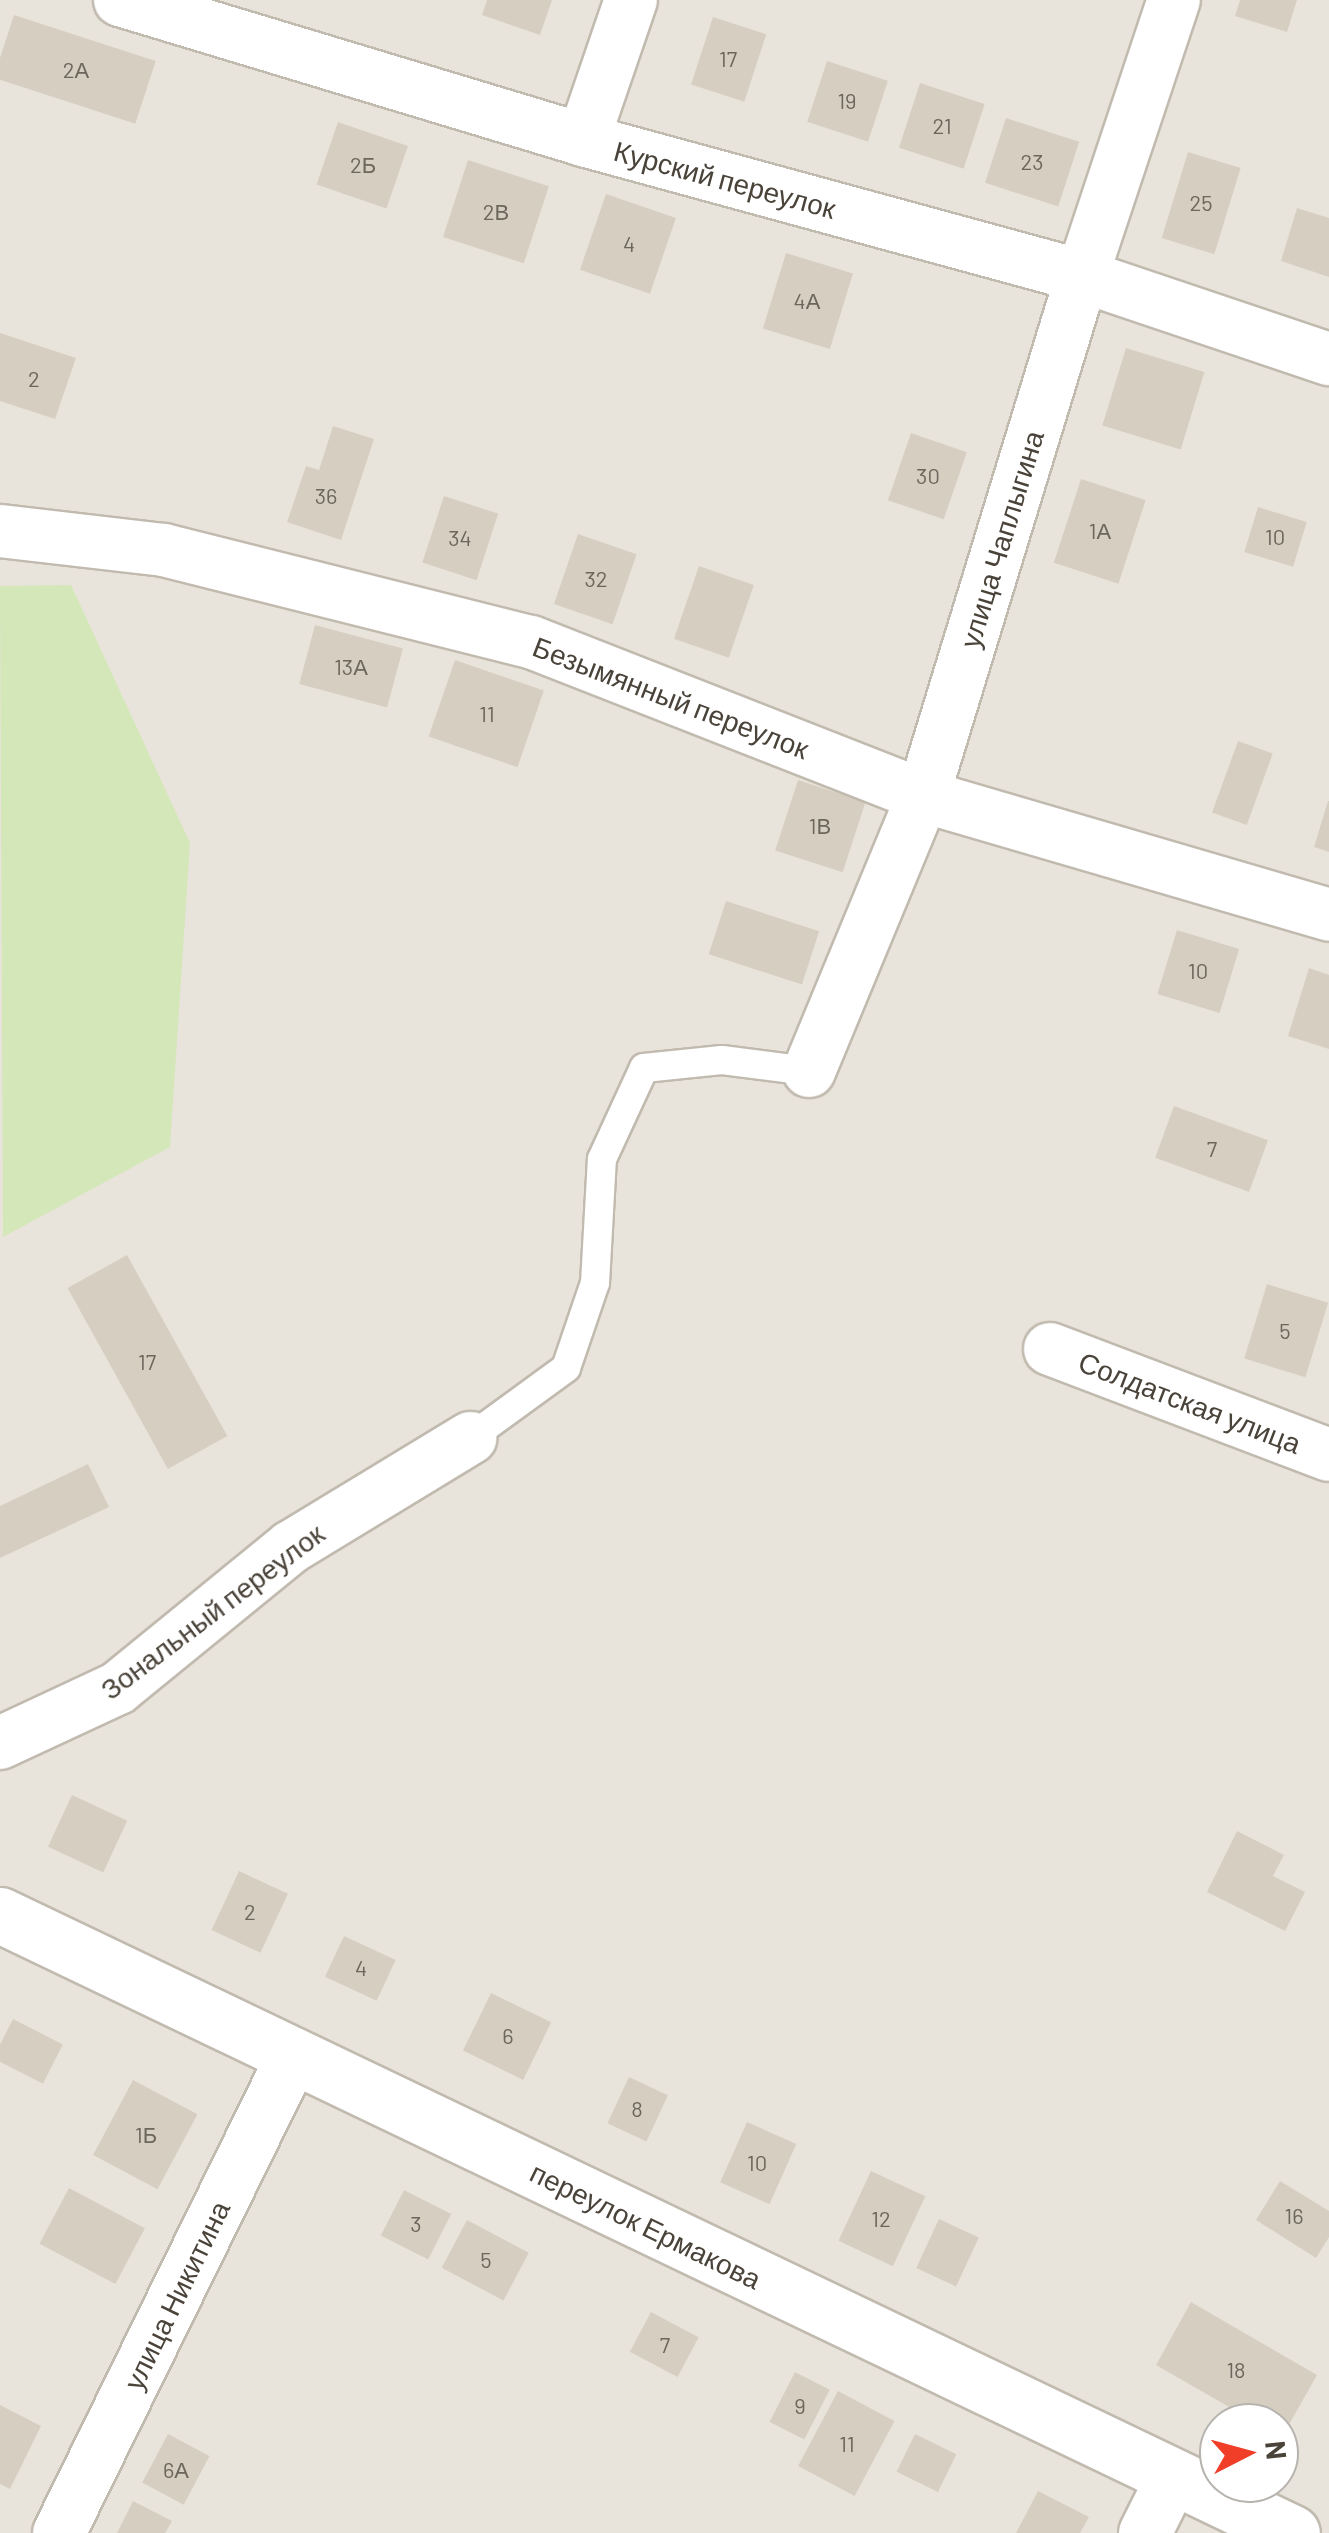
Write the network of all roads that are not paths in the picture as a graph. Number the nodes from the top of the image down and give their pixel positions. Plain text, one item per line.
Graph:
1 (120, 0) edge
2 (631, 0) edge
3 (1174, 0) edge
4 (583, 140) junction
5 (1082, 276) junction
6 (1329, 359) edge
7 (0, 531) edge
8 (923, 796) junction
9 (1329, 915) edge
10 (809, 1072) joint
11 (1050, 1349) dead end
12 (470, 1438) joint
13 (1329, 1455) edge
14 (0, 1743) edge
15 (0, 1915) edge
16 (293, 2056) junction
17 (1174, 2478) junction
18 (60, 2533) edge
19 (1145, 2533) edge
20 (1292, 2533) edge

1 - 4 street, Курский переулок
2 - 4 street
3 - 5 street, улица Чаплыгина
4 - 5 street, Курский переулок
5 - 6 street, Курский переулок
5 - 8 street, улица Чаплыгина
7 - 8 street, Безымянный переулок
8 - 9 street, Безымянный переулок
8 - 10 street, улица Чаплыгина
10 - 12 lane
11 - 13 street, Солдатская улица
12 - 14 street, Зональный переулок
15 - 16 street, переулок Ермакова
16 - 17 street, переулок Ермакова
16 - 18 street, улица Никитина
17 - 19 street
17 - 20 street, переулок Ермакова

